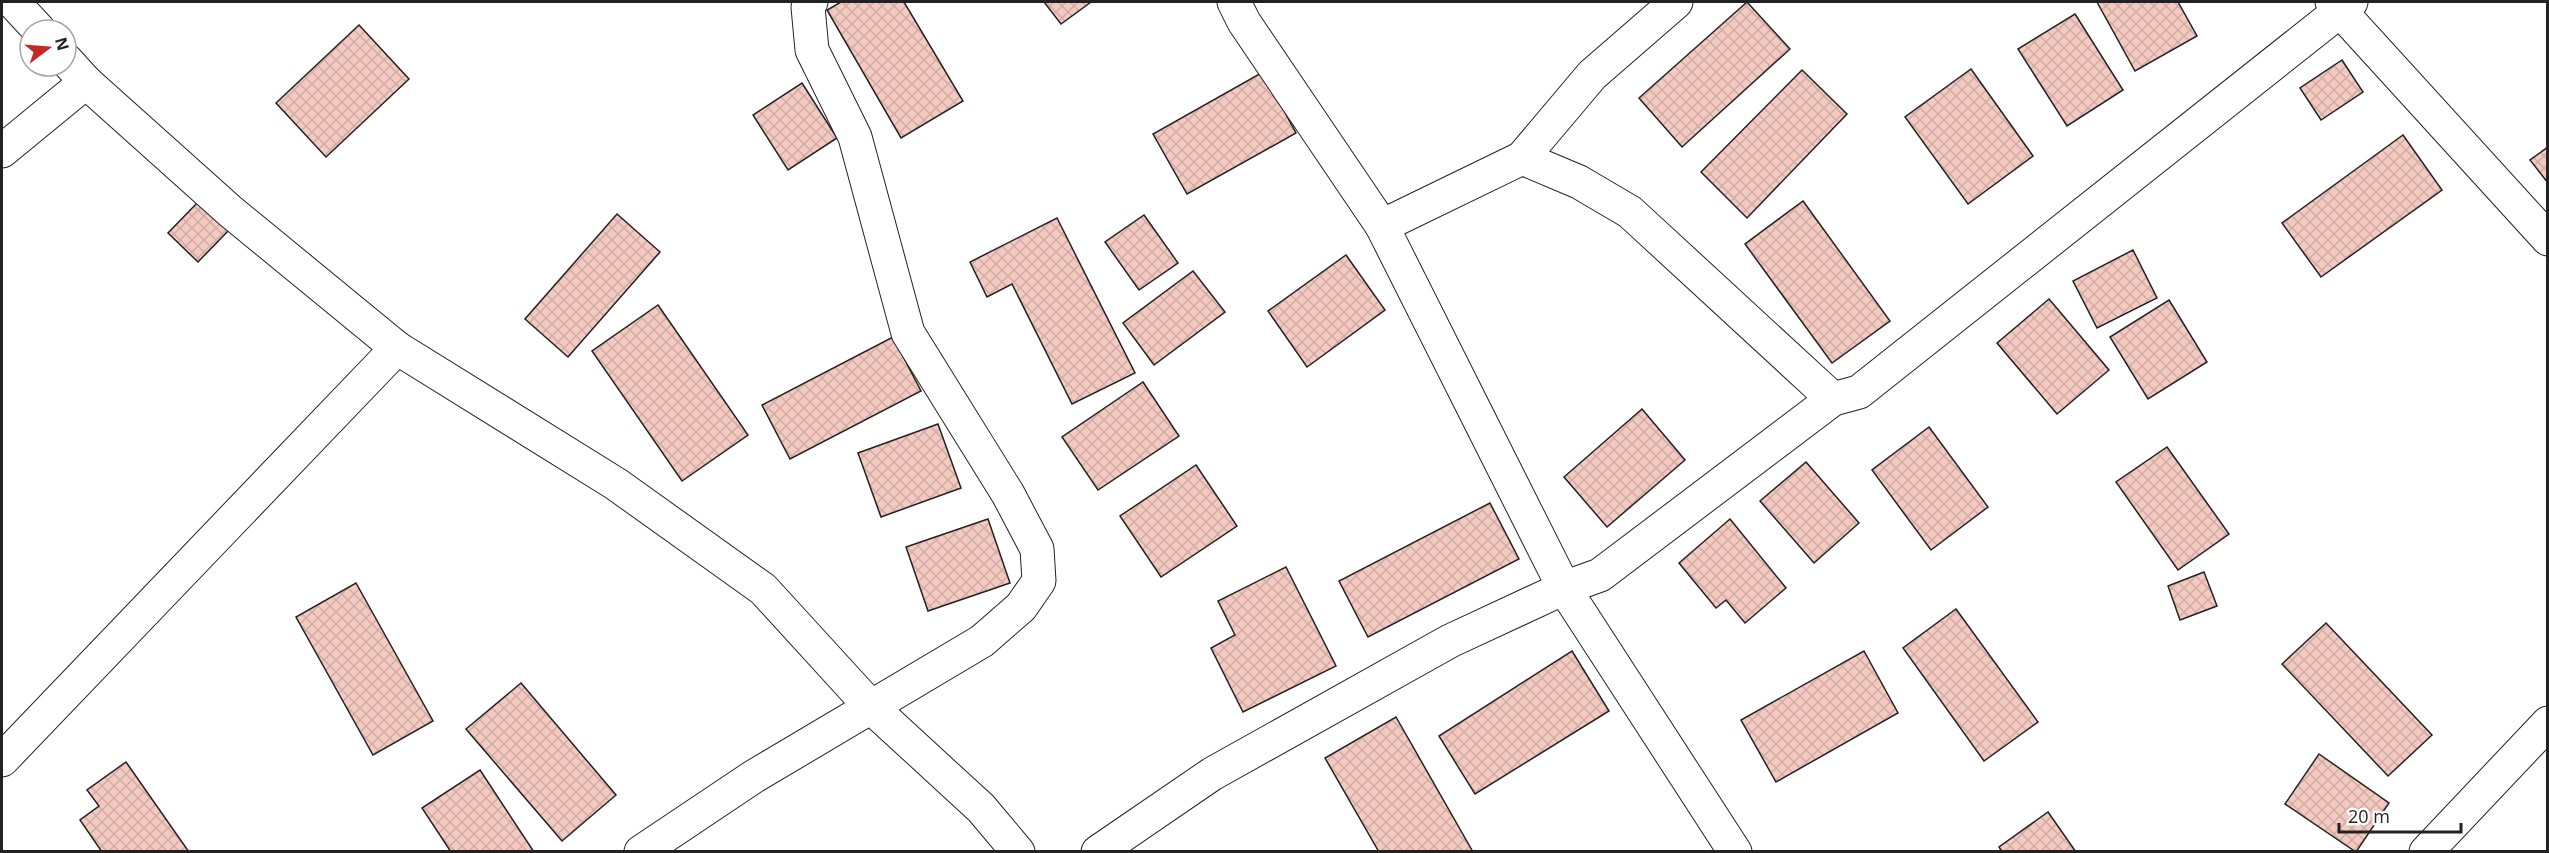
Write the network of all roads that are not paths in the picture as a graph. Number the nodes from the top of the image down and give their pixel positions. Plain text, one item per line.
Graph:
1 (14, 2) edge
2 (811, 2) edge
3 (1234, 2) edge
4 (1676, 2) edge
5 (2340, 4) edge
6 (28, 18) edge
7 (78, 73) edge
8 (70, 78) edge
9 (2, 151) edge
10 (1522, 158) junction
11 (1382, 226) junction
12 (2547, 239) edge
13 (396, 348) junction
14 (1833, 399) junction
15 (1564, 588) junction
16 (870, 706) junction
17 (2547, 723) edge
18 (2, 760) edge
19 (641, 852) edge
20 (1018, 852) edge
21 (1098, 852) edge
22 (1735, 852) edge
23 (2426, 852) edge

1 - 6 street
2 - 16 street
3 - 11 street
4 - 10 street
5 - 12 street
5 - 14 street
7 - 13 street
8 - 9 street
10 - 11 street
10 - 14 street
11 - 15 street
13 - 16 street
13 - 18 street
14 - 15 street
15 - 21 street
15 - 22 street
16 - 19 street
16 - 20 street
17 - 23 street

